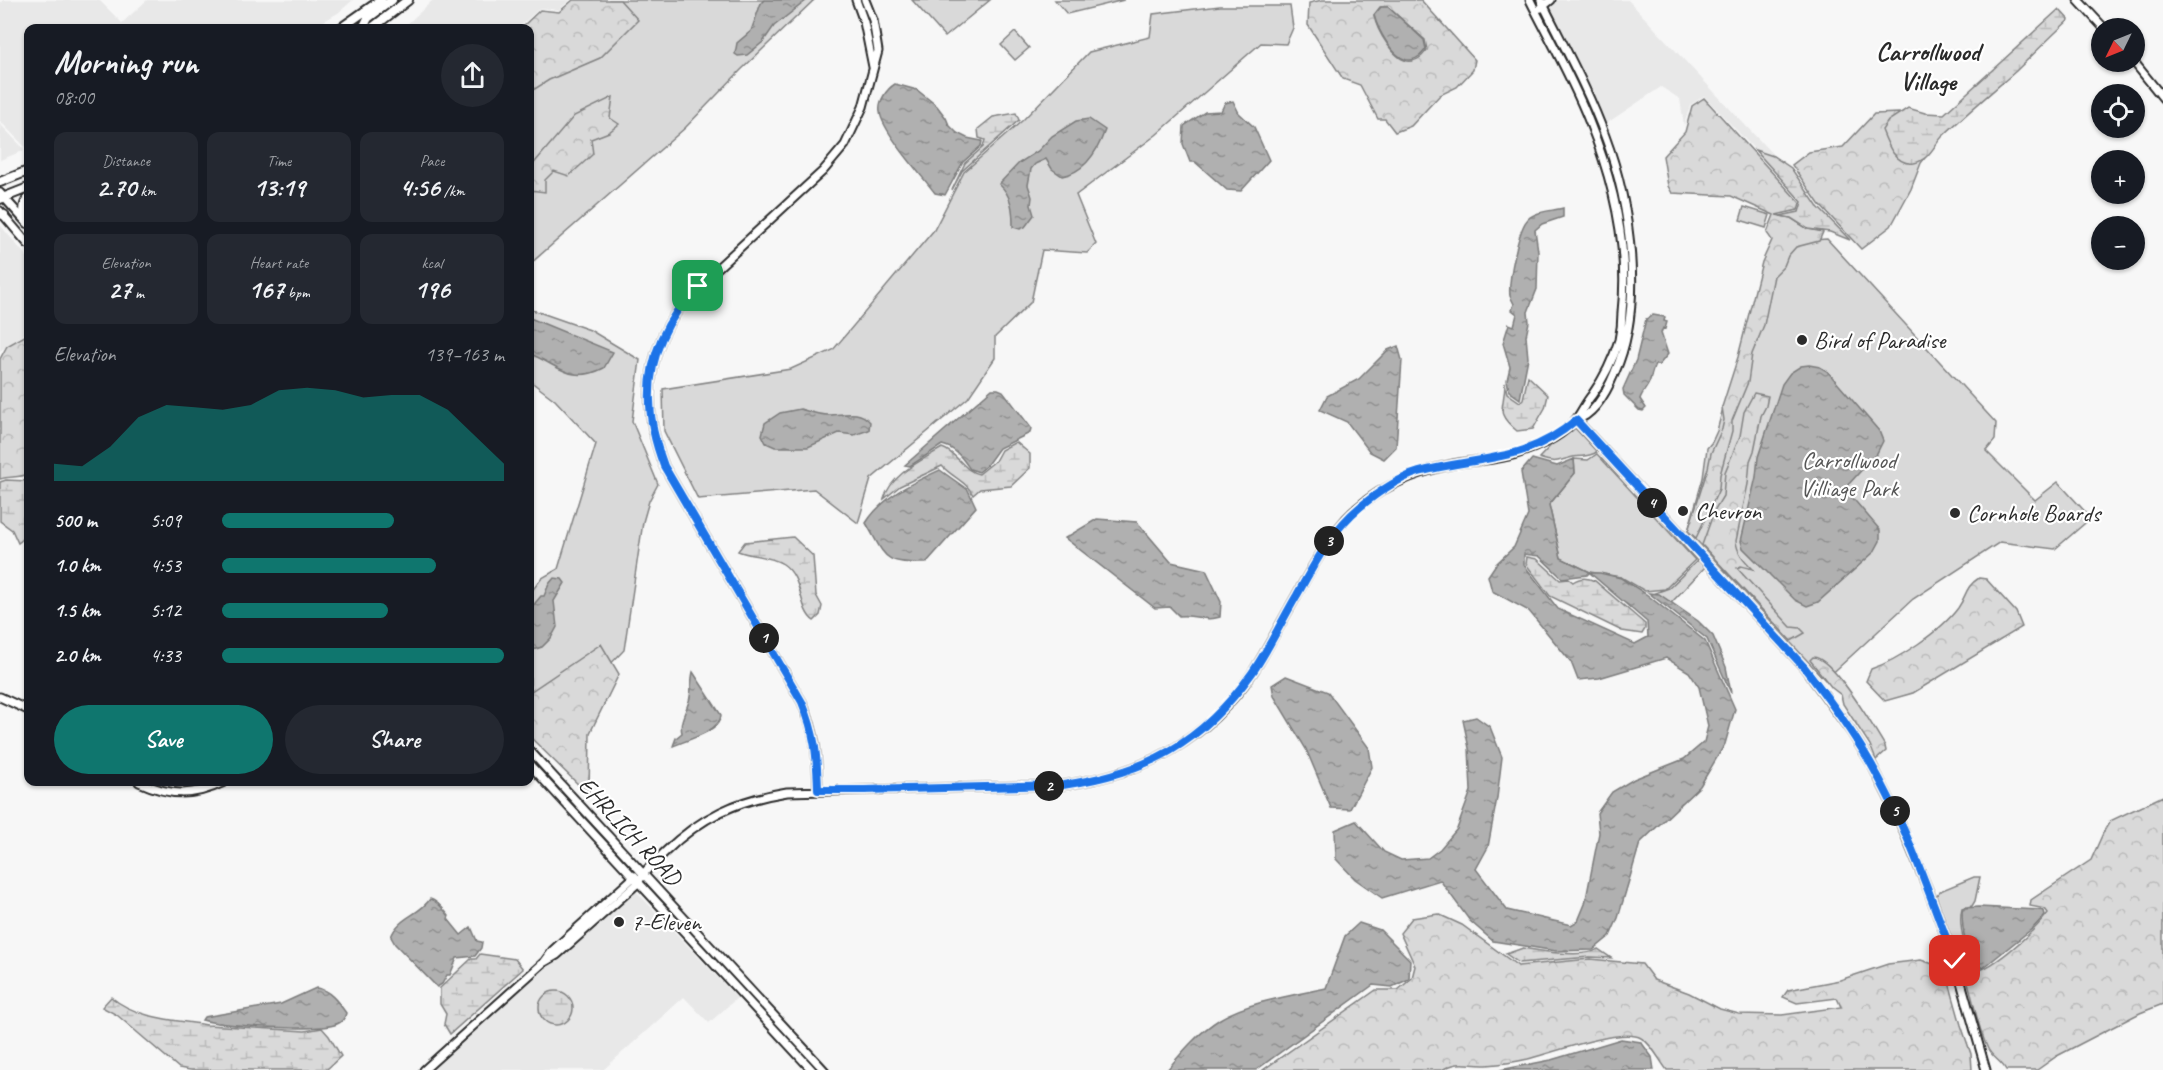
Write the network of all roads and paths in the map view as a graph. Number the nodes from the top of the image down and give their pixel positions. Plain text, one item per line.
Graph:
1 (381, 0) edge
2 (392, 0) edge
3 (408, 0) edge
4 (856, 0) edge
5 (865, 0) edge
6 (1530, 0) edge
7 (1551, 0) edge
8 (2078, 0) edge
9 (1542, 3) edge
10 (1536, 10) junction
11 (357, 18) junction
12 (2095, 18) edge
13 (347, 24) edge
14 (355, 24) edge
15 (365, 24) edge
16 (377, 24) edge
17 (873, 69) junction
18 (2142, 72) edge
19 (2163, 98) edge
20 (24, 173) edge
21 (0, 182) edge
22 (24, 189) edge
23 (1, 196) edge
24 (1, 214) edge
25 (24, 220) edge
26 (24, 240) edge
27 (1576, 420) junction
28 (0, 697) edge
29 (24, 708) edge
30 (534, 755) edge
31 (534, 769) edge
32 (148, 786) edge
33 (215, 786) edge
34 (818, 790) junction
35 (643, 874) junction
36 (635, 880) junction
37 (424, 1070) edge
38 (813, 1070) edge
39 (825, 1070) edge
40 (1986, 1070) edge

1 - 11 main road
2 - 15 main road
3 - 16 main road
4 - 17 street
5 - 17 street
6 - 10 street
7 - 9 street
8 - 12 street
9 - 10 street
9 - 27 street
10 - 27 street
11 - 13 main road
11 - 14 main road
17 - 34 street
18 - 19 street
20 - 21 main road
22 - 23 main road
23 - 25 street
24 - 26 street
27 - 34 street
27 - 40 street
28 - 29 street
30 - 35 street, EHRLICH ROAD
31 - 36 street, EHRLICH ROAD
32 - 33 street
34 - 35 street
35 - 36 street
35 - 39 street, EHRLICH ROAD
36 - 37 street
36 - 38 street, EHRLICH ROAD

